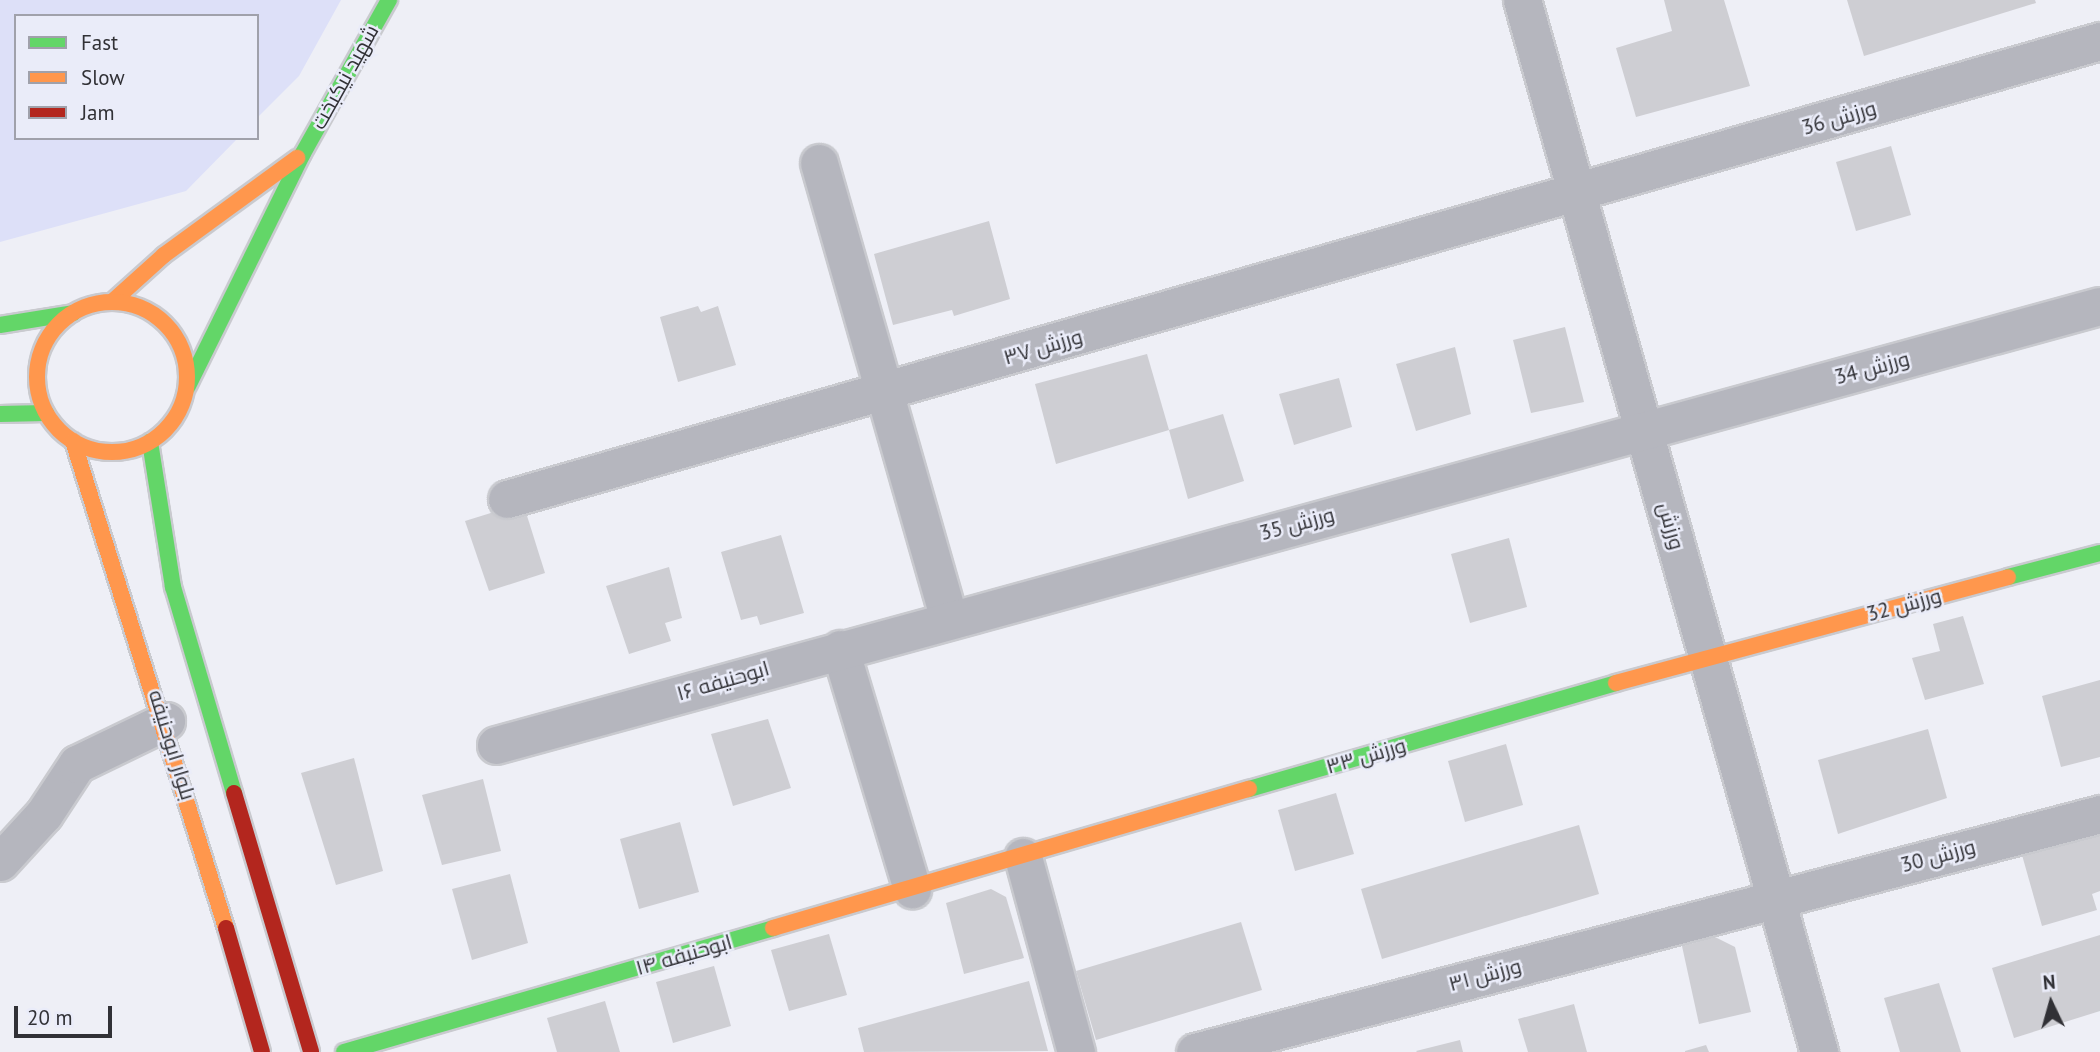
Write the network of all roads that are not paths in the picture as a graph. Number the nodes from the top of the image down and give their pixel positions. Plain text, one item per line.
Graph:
1 (389, 0) edge
2 (1532, 6) edge
3 (2100, 41) edge
4 (302, 155) junction
5 (819, 163) dead end
6 (1579, 195) junction
7 (112, 302) junction
8 (2100, 306) edge
9 (74, 313) junction
10 (0, 325) edge
11 (188, 386) junction
12 (887, 392) junction
13 (46, 413) junction
14 (0, 414) edge
15 (1644, 430) junction
16 (73, 441) junction
17 (150, 442) junction
18 (507, 499) dead end
19 (2100, 553) edge
20 (949, 618) junction
21 (840, 649) junction
22 (1708, 656) junction
23 (166, 721) junction
24 (496, 745) dead end
25 (2100, 814) edge
26 (1023, 857) junction
27 (0, 862) edge
28 (912, 889) junction
29 (1775, 898) junction
30 (262, 1052) edge
31 (311, 1052) edge
32 (344, 1052) edge
33 (1076, 1052) edge
34 (1195, 1052) edge
35 (1819, 1052) edge

1 - 4 street, شهید نیکبخت
2 - 6 street, ورزش
3 - 6 street, ورزش 36
4 - 7 street
4 - 11 street, شهید نیکبخت
5 - 12 street
6 - 12 street, ورزش ۳۷
6 - 15 street, ورزش
7 - 9 street
7 - 11 street
8 - 15 street, ورزش 34
9 - 10 street
9 - 13 street
11 - 17 street
12 - 18 street, ورزش ۳۷
12 - 20 street
13 - 14 street
13 - 16 street
15 - 20 street, ورزش 35
15 - 22 street, ورزش
16 - 17 street
16 - 23 street, بلوار ابوحنیفه
17 - 31 street, بلوار ابوحنیفه
19 - 22 street, ورزش 32
20 - 21 street, ابوحنیفه ۱۶
21 - 24 street, ابوحنیفه ۱۶
21 - 28 street
22 - 26 street, ورزش ۳۳
22 - 29 street, ورزش
23 - 27 street
23 - 30 street, بلوار ابوحنیفه
25 - 29 street, ورزش 30
26 - 28 street, ابوحنیفه ۱۴
26 - 33 street
28 - 32 street, ابوحنیفه ۱۴
29 - 34 street, ورزش ۳۱
29 - 35 street, ورزش

